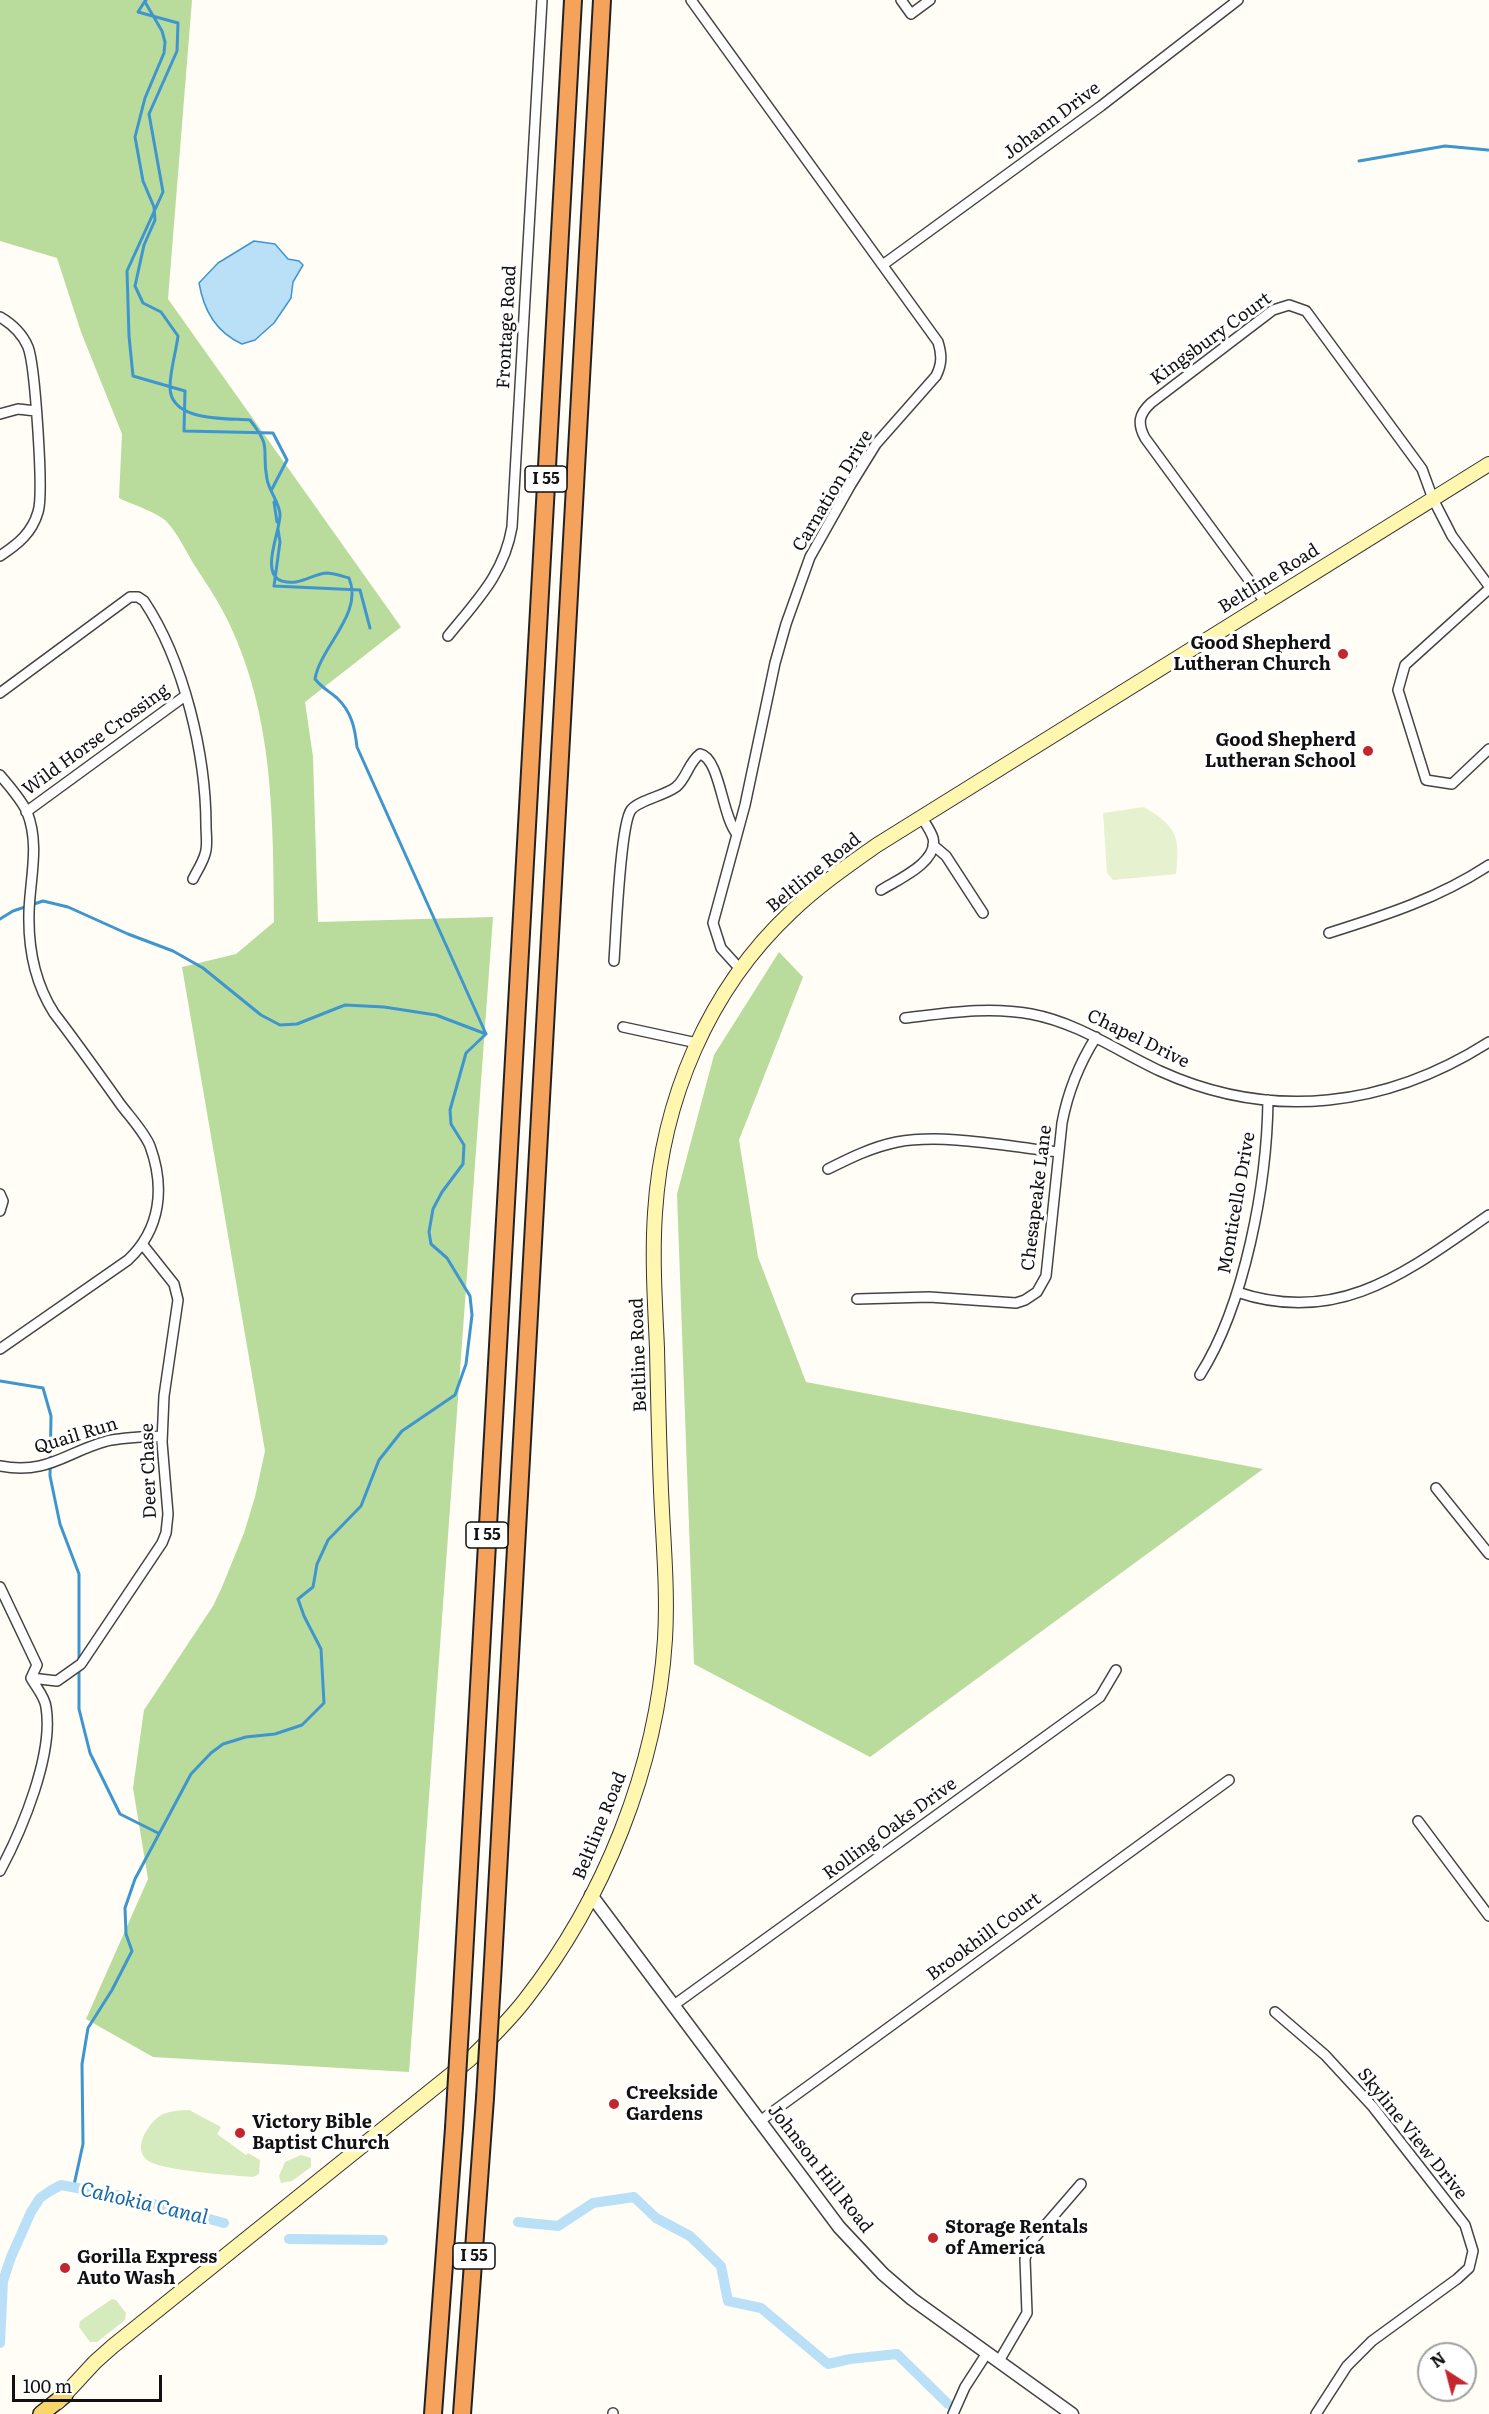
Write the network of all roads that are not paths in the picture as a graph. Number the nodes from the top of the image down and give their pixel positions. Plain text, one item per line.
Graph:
1 (542, 0) edge
2 (573, 0) edge
3 (602, 0) edge
4 (691, 0) edge
5 (901, 0) edge
6 (930, 0) edge
7 (1238, 0) edge
8 (884, 264) junction
9 (0, 316) edge
10 (36, 411) junction
11 (0, 414) edge
12 (1489, 464) edge
13 (1433, 499) junction
14 (0, 556) edge
15 (1489, 587) edge
16 (1265, 602) junction
17 (448, 636) dead end
18 (0, 693) edge
19 (185, 696) junction
20 (1489, 749) edge
21 (0, 774) edge
22 (26, 812) junction
23 (921, 816) junction
24 (737, 834) junction
25 (933, 845) junction
26 (1489, 865) edge
27 (193, 879) dead end
28 (881, 890) dead end
29 (983, 913) dead end
30 (1329, 933) dead end
31 (614, 961) dead end
32 (740, 969) junction
33 (905, 1018) dead end
34 (623, 1026) dead end
35 (1096, 1037) junction
36 (1489, 1042) edge
37 (697, 1043) junction
38 (1268, 1100) junction
39 (1059, 1152) junction
40 (828, 1169) dead end
41 (0, 1194) edge
42 (0, 1211) edge
43 (1489, 1215) edge
44 (143, 1245) junction
45 (1237, 1292) junction
46 (857, 1299) dead end
47 (0, 1349) edge
48 (1200, 1375) dead end
49 (162, 1436) junction
50 (0, 1466) edge
51 (1436, 1488) dead end
52 (1489, 1554) edge
53 (0, 1587) edge
54 (1116, 1670) dead end
55 (31, 1678) junction
56 (1229, 1780) dead end
57 (1418, 1821) dead end
58 (0, 1871) edge
59 (591, 1895) junction
60 (1489, 1916) edge
61 (674, 2005) junction
62 (1275, 2012) dead end
63 (760, 2121) junction
64 (1081, 2184) dead end
65 (987, 2353) junction
66 (999, 2361) junction
67 (63, 2396) junction
68 (41, 2414) edge
69 (49, 2414) edge
70 (57, 2414) edge
71 (433, 2414) edge
72 (462, 2414) edge
73 (953, 2414) edge
74 (1072, 2414) edge
75 (1316, 2414) edge

1 - 17 street, Frontage Road
2 - 71 highway, I 55, bridge
3 - 72 highway, I 55, bridge
4 - 8 street, Carnation Drive
5 - 6 street
7 - 8 street, Johann Drive
8 - 24 street, Carnation Drive
9 - 10 street
10 - 11 street
10 - 14 street
12 - 13 main road, Beltline Road
13 - 15 street
13 - 16 main road, Beltline Road
13 - 16 street, Kingsbury Court
15 - 20 street
16 - 23 main road, Beltline Road
18 - 19 street
19 - 22 street, Wild Horse Crossing
19 - 27 street
21 - 22 street
22 - 44 street
23 - 25 street
23 - 32 main road, Beltline Road
24 - 31 street
24 - 32 street, Carnation Drive
25 - 28 street
25 - 29 street
26 - 30 street
32 - 37 main road, Beltline Road
33 - 35 street, Chapel Drive
34 - 37 street
35 - 38 street, Chapel Drive
35 - 39 street, Chesapeake Lane
36 - 38 street, Chapel Drive
37 - 59 main road, Beltline Road
38 - 45 street, Monticello Drive
39 - 40 street
39 - 46 street, Chesapeake Lane
41 - 42 street
43 - 45 street
44 - 47 street
44 - 49 street, Deer Chase
45 - 48 street, Monticello Drive
49 - 50 street, Quail Run
49 - 55 street, Deer Chase
51 - 52 street
53 - 55 street
54 - 61 street, Rolling Oaks Drive
55 - 58 street
56 - 63 street, Brookhill Court
57 - 60 street
59 - 61 street, Johnson Hill Road
59 - 67 main road, Beltline Road
61 - 63 street, Johnson Hill Road
62 - 75 street, Skyline View Drive
63 - 65 street, Johnson Hill Road
64 - 66 street
65 - 66 street, Johnson Hill Road
65 - 73 street
66 - 74 street, Johnson Hill Road
67 - 68 main road
67 - 69 main road, Beltline Road
67 - 70 main road

